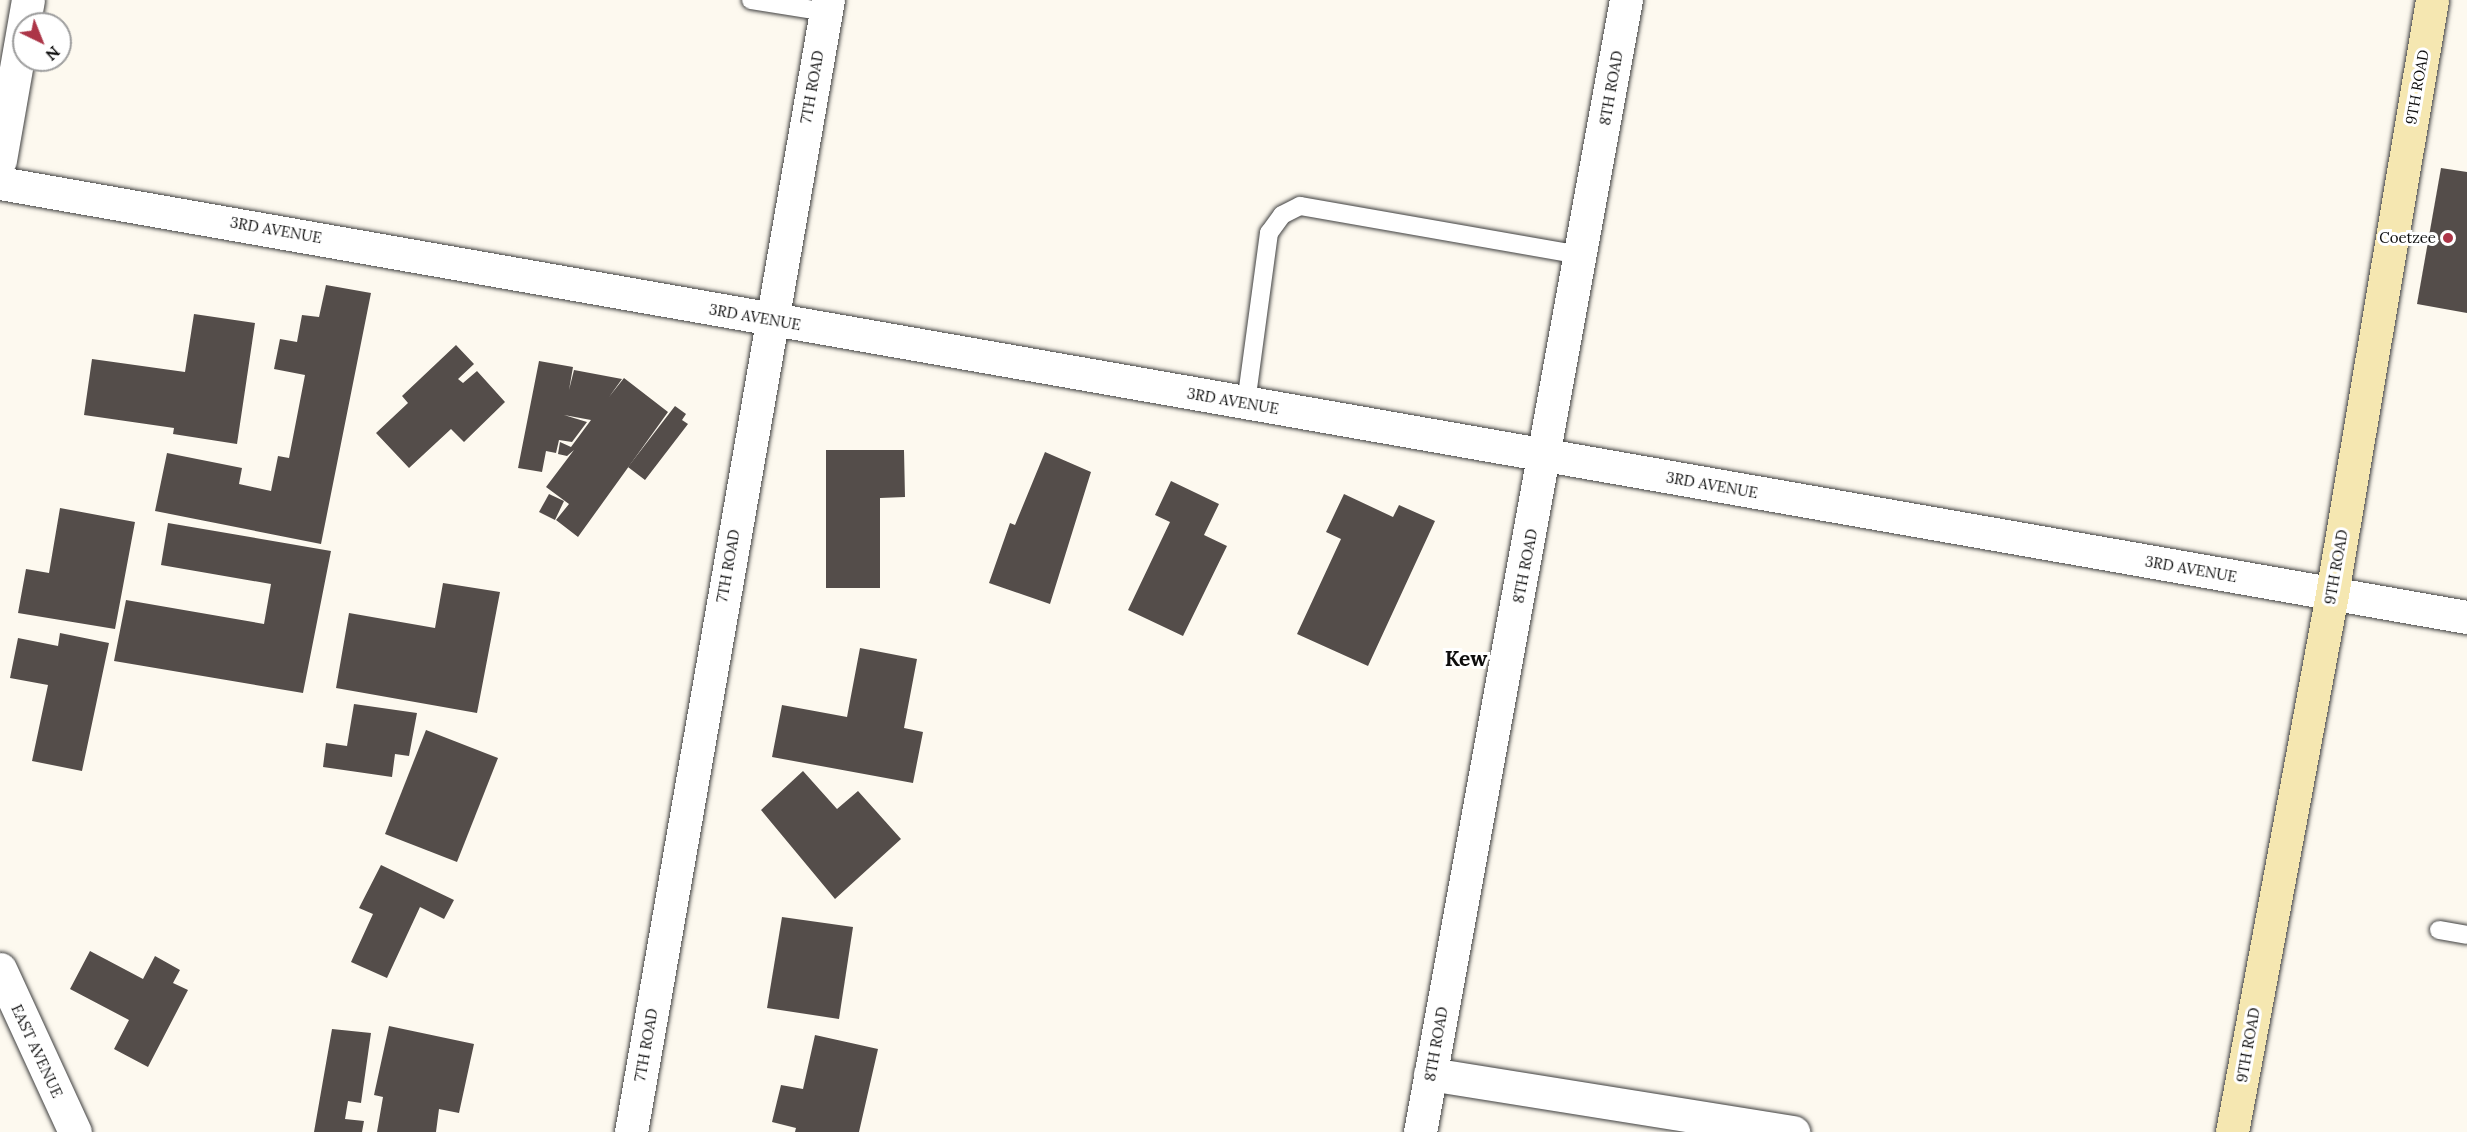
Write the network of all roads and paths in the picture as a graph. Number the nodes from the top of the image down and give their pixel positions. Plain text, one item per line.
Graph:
1 (28, 0) edge
2 (751, 0) edge
3 (1626, 0) edge
4 (2432, 0) edge
5 (827, 6) edge
6 (0, 160) edge
7 (0, 183) edge
8 (1581, 255) junction
9 (770, 320) junction
10 (1246, 403) junction
11 (1546, 455) junction
12 (2332, 594) junction
13 (2467, 617) edge
14 (2439, 930) dead end
15 (2467, 935) edge
16 (0, 969) edge
17 (1430, 1074) junction
18 (75, 1132) edge
19 (631, 1132) edge
20 (1420, 1132) edge
21 (1793, 1132) edge
22 (2232, 1132) edge

1 - 6 street
2 - 5 lane
3 - 8 street, 8TH ROAD
4 - 12 main road, 9TH ROAD
5 - 9 street, 7TH ROAD
7 - 9 street, 3RD AVENUE
8 - 10 lane
8 - 11 street, 8TH ROAD
9 - 10 street, 3RD AVENUE
9 - 19 street, 7TH ROAD
10 - 11 street, 3RD AVENUE
11 - 12 street, 3RD AVENUE
11 - 17 street, 8TH ROAD
12 - 13 street, 3RD AVENUE
12 - 22 main road, 9TH ROAD
14 - 15 lane
16 - 18 street, EAST AVENUE
17 - 20 street, 8TH ROAD
17 - 21 street

